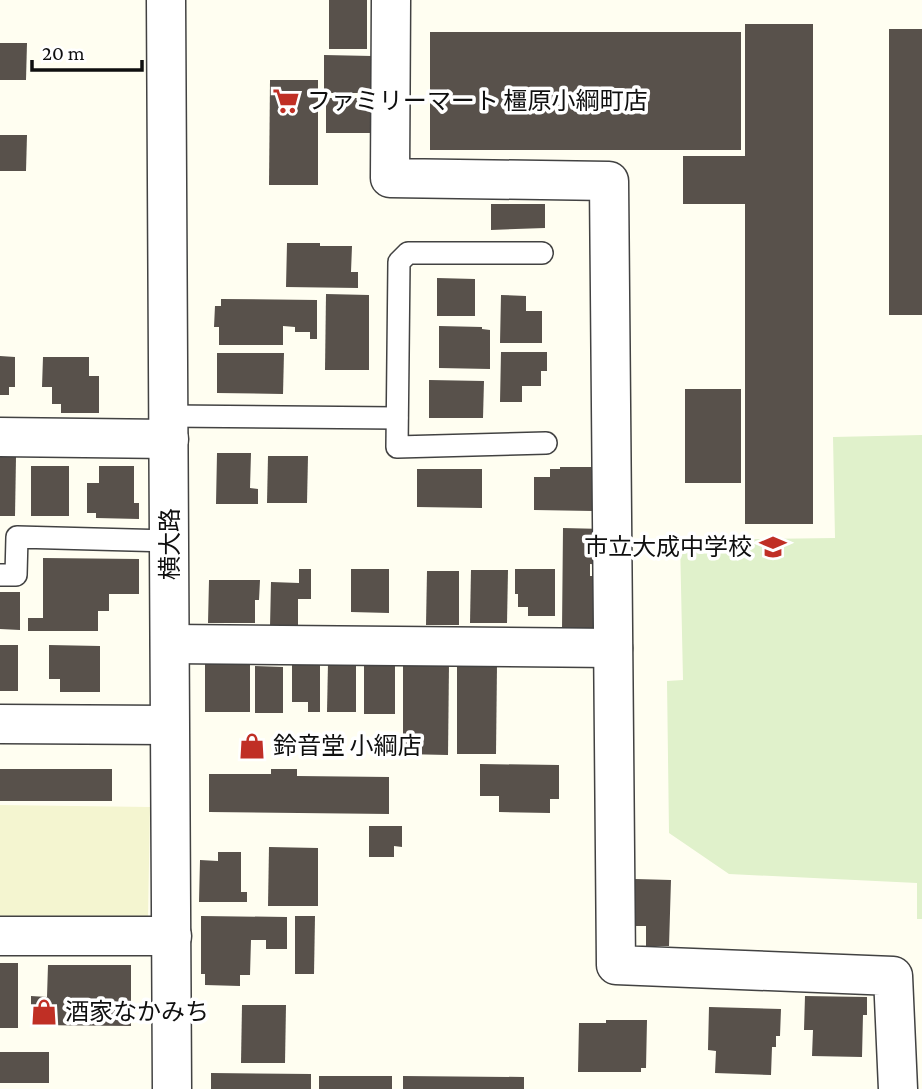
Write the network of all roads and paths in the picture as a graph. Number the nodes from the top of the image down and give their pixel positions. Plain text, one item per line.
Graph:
1 (166, 0) edge
2 (391, 0) edge
3 (542, 253) dead end
4 (397, 418) junction
5 (168, 428) junction
6 (0, 437) edge
7 (546, 443) dead end
8 (170, 541) junction
9 (0, 575) edge
10 (170, 644) junction
11 (613, 648) junction
12 (0, 724) edge
13 (169, 725) junction
14 (0, 936) edge
15 (172, 936) junction
16 (172, 1089) edge
17 (898, 1089) edge

1 - 5 street, 横大路
2 - 11 street
3 - 4 lane
4 - 5 lane
4 - 7 lane
5 - 6 street
5 - 8 street, 横大路
8 - 9 lane
8 - 10 street, 横大路
10 - 11 street
10 - 13 street, 横大路
11 - 17 street
12 - 13 street
13 - 15 street, 横大路
14 - 15 street
15 - 16 street, 横大路

